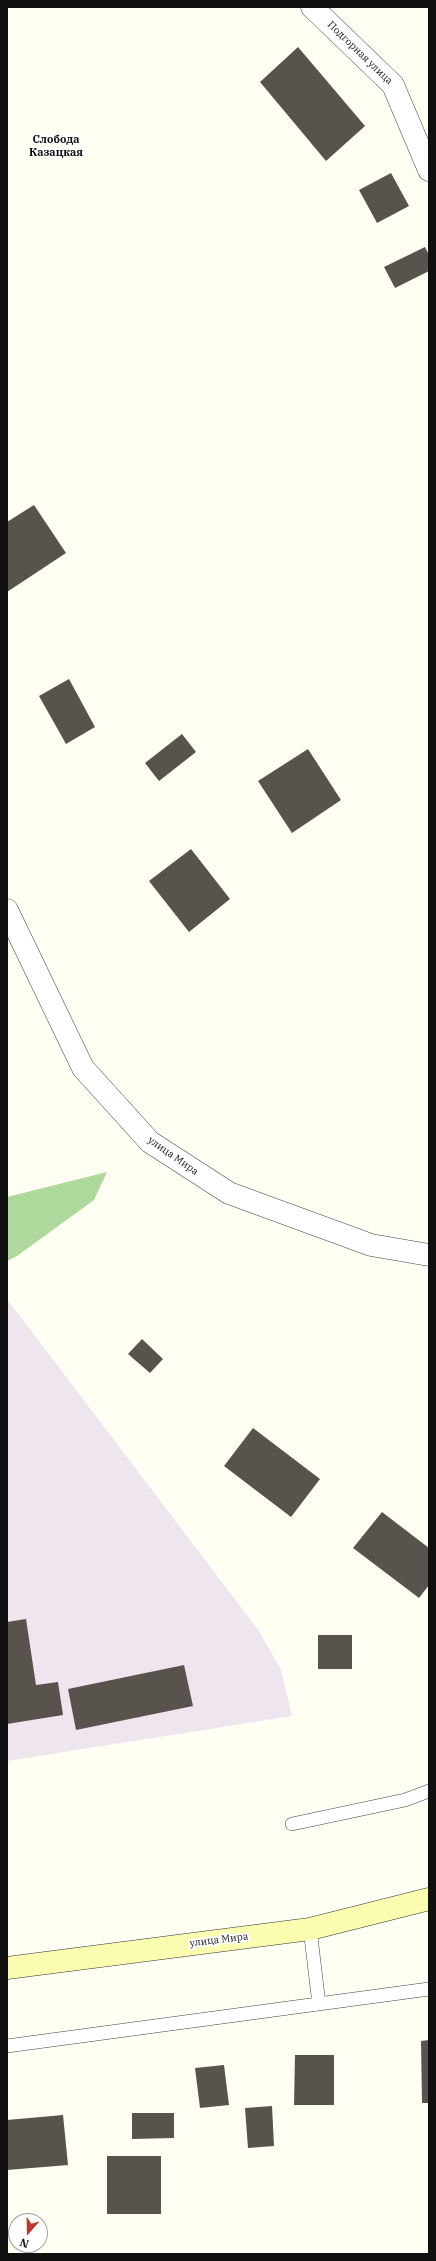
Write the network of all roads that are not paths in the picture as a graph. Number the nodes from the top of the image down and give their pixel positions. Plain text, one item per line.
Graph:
1 (312, 7) edge
2 (429, 170) edge
3 (7, 910) edge
4 (429, 1255) edge
5 (429, 1791) edge
6 (292, 1824) dead end
7 (429, 1899) edge
8 (310, 1929) junction
9 (7, 1968) edge
10 (429, 1989) edge
11 (319, 2004) junction
12 (7, 2046) edge

1 - 2 street, Подгорная улица
3 - 4 street, улица Мира
5 - 6 lane
7 - 8 main road, улица Мира
8 - 9 main road, улица Мира
8 - 11 lane
10 - 11 lane
11 - 12 lane

